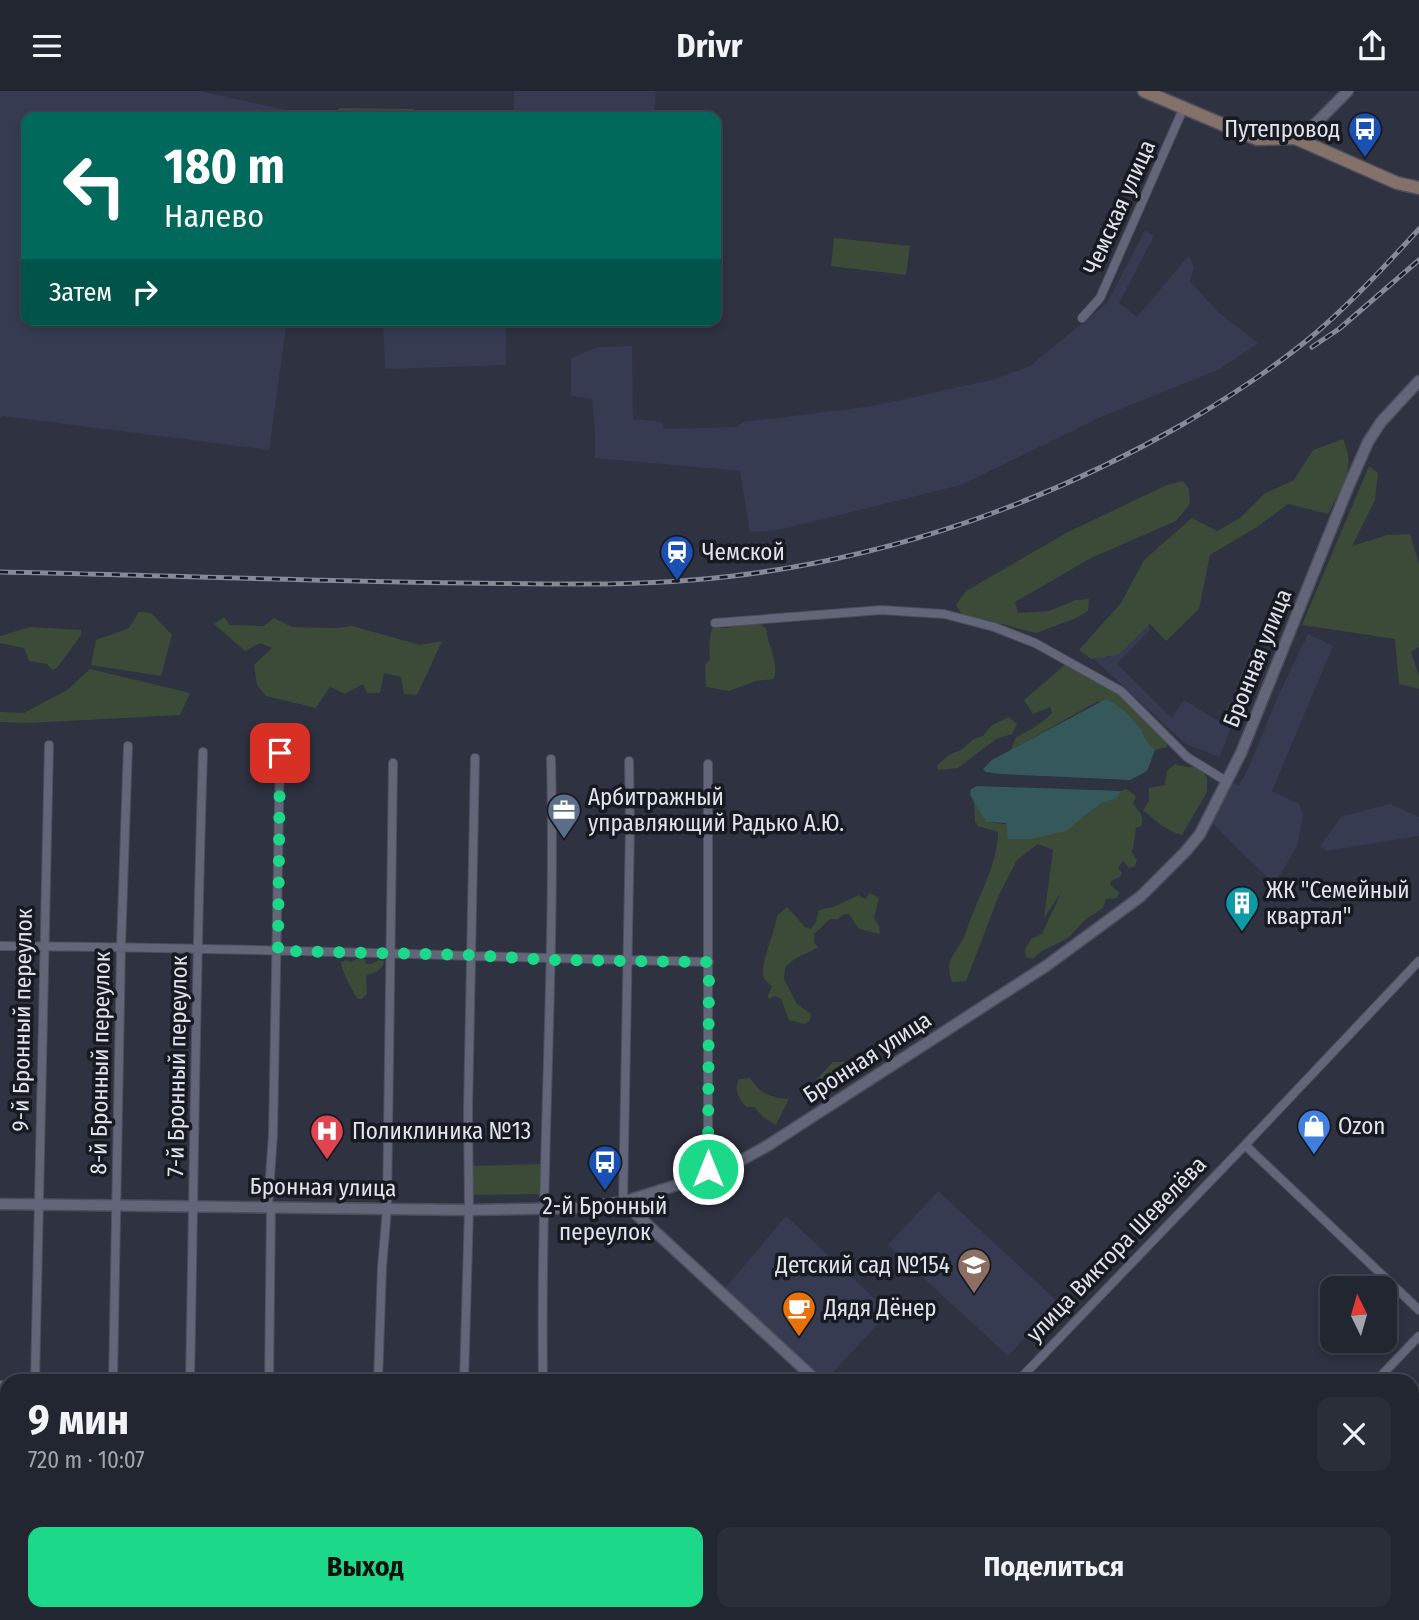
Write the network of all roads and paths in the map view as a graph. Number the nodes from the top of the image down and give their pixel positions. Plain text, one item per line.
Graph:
1 (1144, 91) edge
2 (1348, 91) edge
3 (1184, 107) junction
4 (1295, 138) junction
5 (1419, 188) edge
6 (1082, 318) dead end
7 (1419, 381) edge
8 (715, 623) dead end
9 (49, 745) dead end
10 (128, 746) dead end
11 (202, 752) dead end
12 (280, 753) dead end
13 (475, 758) dead end
14 (551, 758) dead end
15 (629, 761) dead end
16 (393, 763) dead end
17 (708, 764) dead end
18 (1226, 781) junction
19 (0, 946) edge
20 (43, 946) junction
21 (121, 946) junction
22 (197, 948) junction
23 (278, 951) junction
24 (391, 954) junction
25 (472, 955) junction
26 (550, 960) junction
27 (627, 960) junction
28 (1419, 961) edge
29 (709, 962) junction
30 (1245, 1145) junction
31 (708, 1174) junction
32 (623, 1202) junction
33 (0, 1204) edge
34 (37, 1204) junction
35 (117, 1205) junction
36 (195, 1206) junction
37 (269, 1206) junction
38 (387, 1209) junction
39 (542, 1209) junction
40 (469, 1210) junction
41 (1419, 1310) edge
42 (1419, 1336) edge
43 (35, 1374) edge
44 (113, 1374) edge
45 (190, 1374) edge
46 (270, 1374) edge
47 (378, 1374) edge
48 (464, 1374) edge
49 (543, 1374) edge
50 (809, 1374) edge
51 (1025, 1374) edge
52 (1383, 1374) edge

1 - 3 main road
2 - 4 street
3 - 4 main road
3 - 6 street, Чемская улица
4 - 5 main road
7 - 18 street, Бронная улица
8 - 18 street
9 - 20 street, 9-й Бронный переулок
10 - 21 street, 8-й Бронный переулок
11 - 22 street, 7-й Бронный переулок
12 - 23 street
13 - 25 street
14 - 26 street
15 - 27 street
16 - 24 street
17 - 29 street
18 - 31 street, Бронная улица
19 - 20 street
20 - 21 street
20 - 34 street, 9-й Бронный переулок
21 - 22 street
21 - 35 street, 8-й Бронный переулок
22 - 23 street
22 - 36 street, 7-й Бронный переулок
23 - 24 street
23 - 37 street
24 - 25 street
24 - 38 street
25 - 26 street
25 - 40 street
26 - 27 street
26 - 39 street
27 - 29 street
27 - 32 street
28 - 30 street, улица Виктора Шевелёва
29 - 31 street
30 - 41 street
30 - 51 street, улица Виктора Шевелёва
31 - 32 street, Бронная улица
32 - 39 street, Бронная улица
32 - 50 street
33 - 34 street, Бронная улица
34 - 35 street, Бронная улица
34 - 43 street, 9-й Бронный переулок
35 - 36 street, Бронная улица
35 - 44 street, 8-й Бронный переулок
36 - 37 street, Бронная улица
36 - 45 street, 7-й Бронный переулок
37 - 38 street, Бронная улица
37 - 46 street
38 - 40 street, Бронная улица
38 - 47 street
39 - 40 street, Бронная улица
39 - 49 street
40 - 48 street
42 - 52 street

